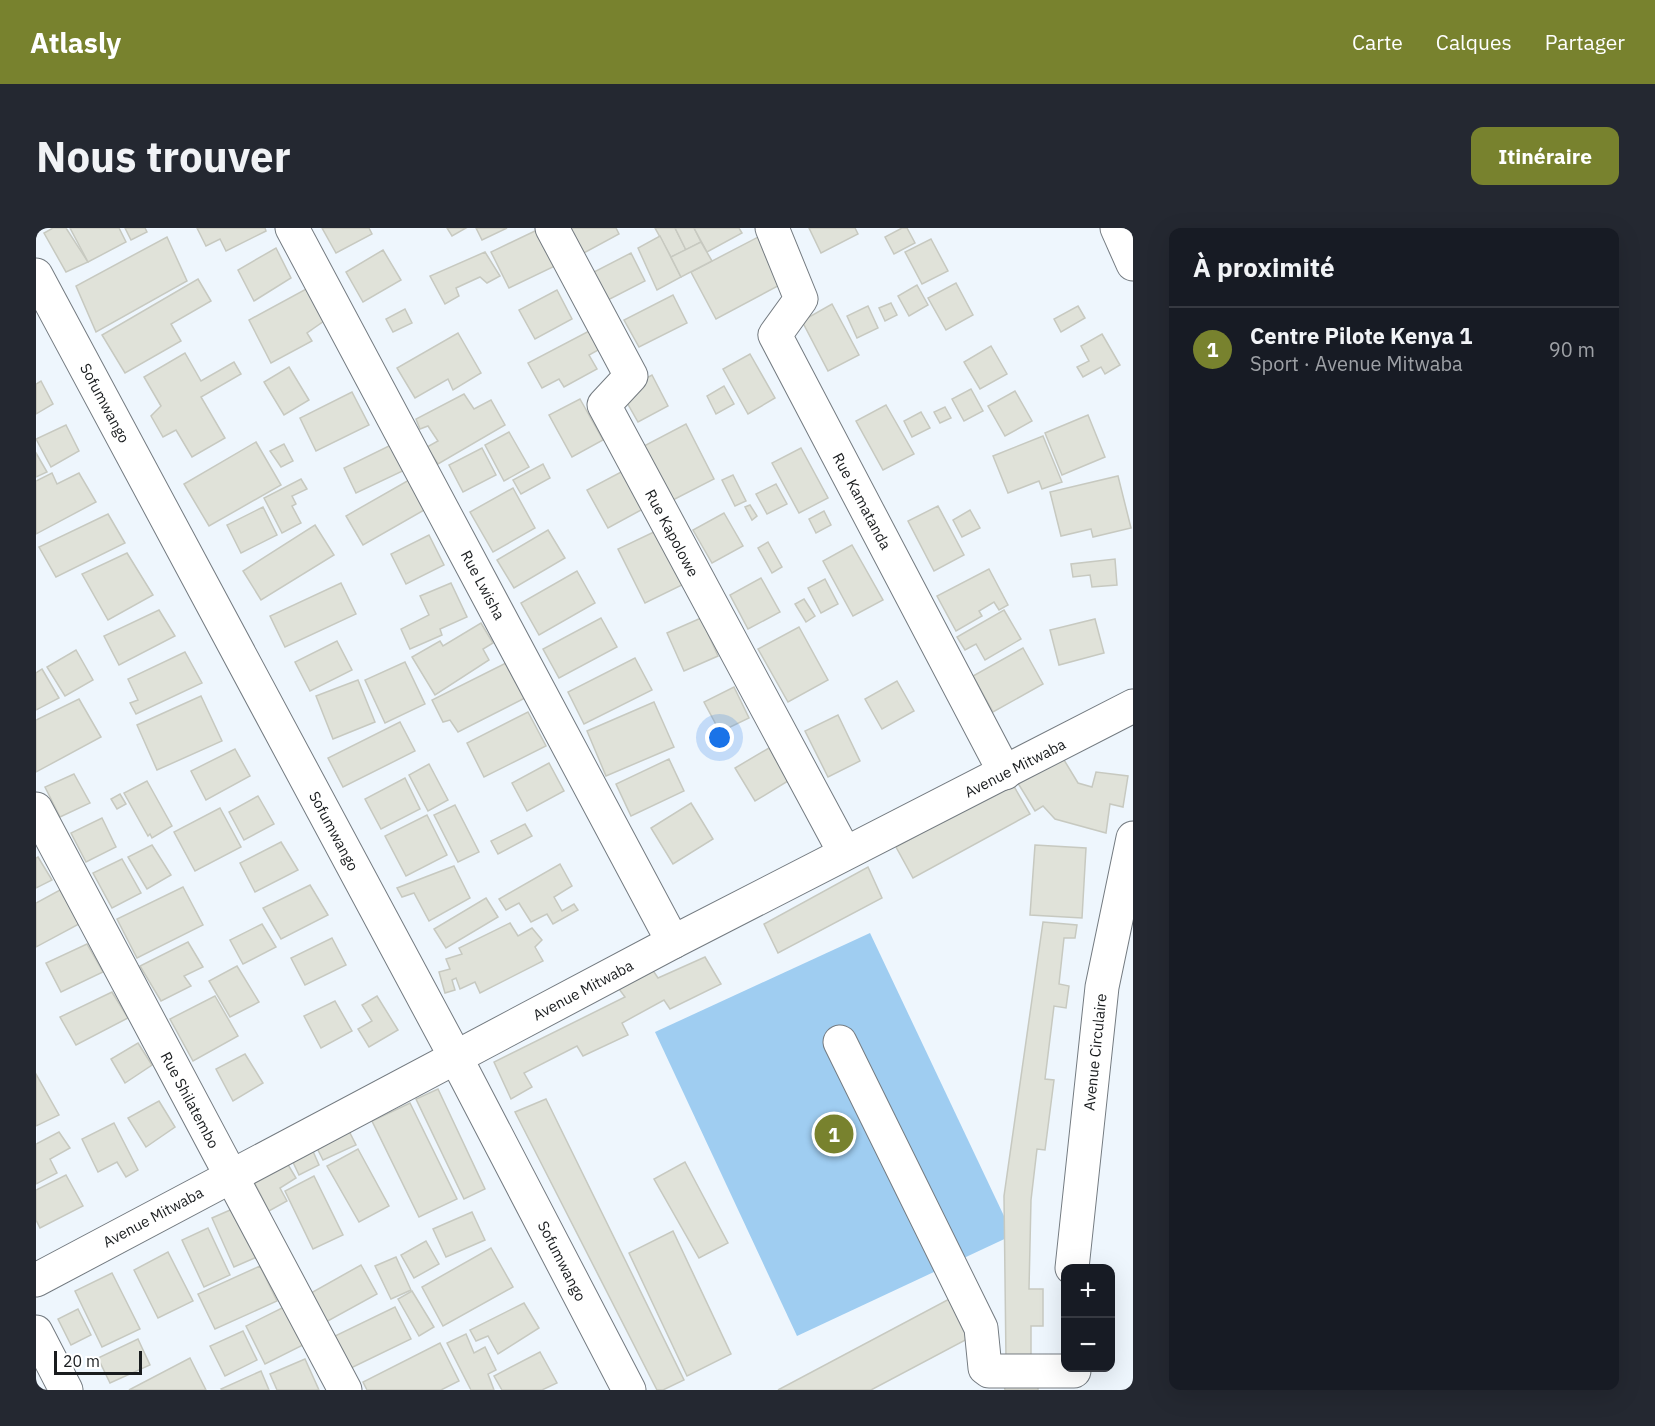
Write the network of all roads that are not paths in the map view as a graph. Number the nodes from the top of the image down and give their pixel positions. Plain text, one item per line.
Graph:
1 (292, 228) edge
2 (552, 228) edge
3 (772, 228) edge
4 (1117, 228) edge
5 (1133, 264) edge
6 (36, 275) edge
7 (1133, 706) edge
8 (1005, 773) junction
9 (36, 809) edge
10 (1133, 838) edge
11 (840, 844) dead end
12 (673, 942) junction
13 (840, 1042) dead end
14 (456, 1058) junction
15 (230, 1176) junction
16 (1073, 1264) edge
17 (36, 1280) edge
18 (36, 1332) edge
19 (1075, 1376) edge
20 (66, 1390) edge
21 (345, 1390) edge
22 (628, 1390) edge

1 - 12 street, Rue Lwisha
2 - 11 street, Rue Kapolowe
3 - 8 street, Rue Kamatanda
4 - 5 street
6 - 14 street, Sofumwango
7 - 8 street, Avenue Mitwaba
8 - 12 street, Avenue Mitwaba
9 - 15 street, Rue Shilatembo
10 - 16 street, Avenue Circulaire
12 - 14 street, Avenue Mitwaba
13 - 19 street
14 - 15 street, Avenue Mitwaba
14 - 22 street, Sofumwango
15 - 17 street, Avenue Mitwaba
15 - 21 street, Rue Shilatembo
18 - 20 street

